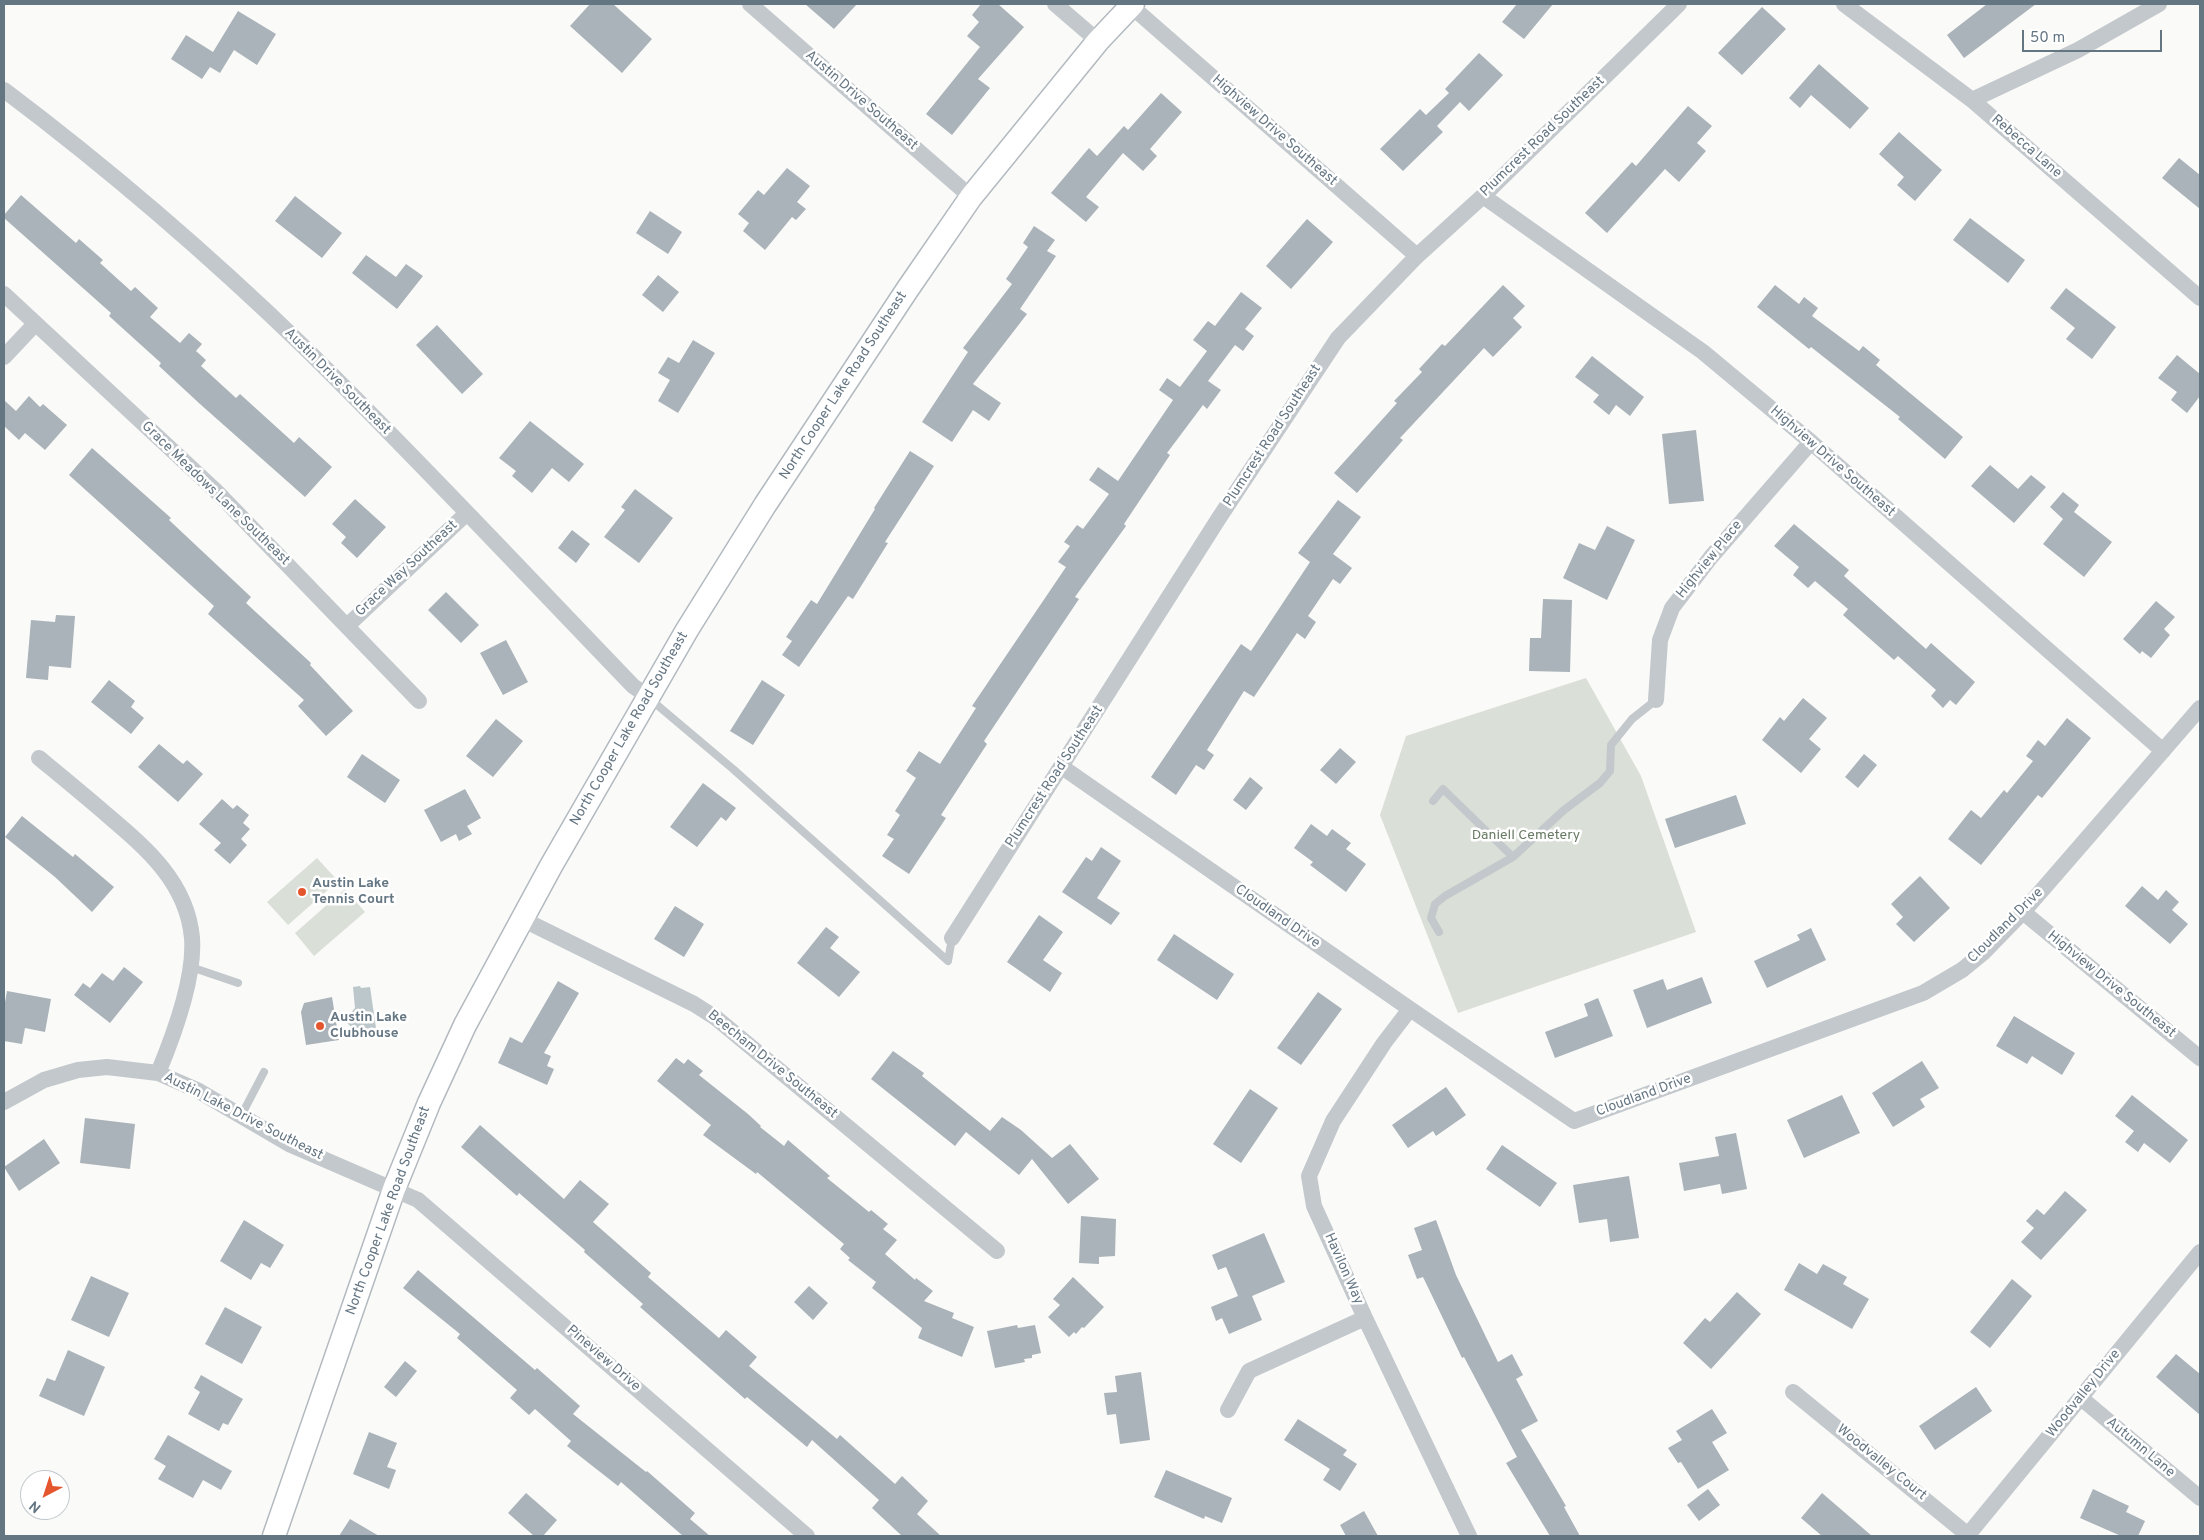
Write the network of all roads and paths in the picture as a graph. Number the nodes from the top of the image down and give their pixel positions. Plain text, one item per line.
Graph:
1 (750, 4) edge
2 (1055, 4) edge
3 (1679, 4) edge
4 (1844, 4) edge
5 (2159, 4) edge
6 (1132, 5) edge
7 (1098, 41) junction
8 (4, 90) edge
9 (1972, 100) junction
10 (1483, 196) junction
11 (971, 197) junction
12 (1417, 256) junction
13 (4, 294) edge
14 (2200, 298) edge
15 (35, 324) junction
16 (4, 357) edge
17 (1810, 442) junction
18 (466, 514) junction
19 (348, 625) junction
20 (648, 697) junction
21 (1656, 700) joint
22 (419, 701) dead end
23 (2200, 708) edge
24 (2163, 751) junction
25 (39, 758) dead end
26 (1062, 767) junction
27 (1433, 801) dead end
28 (1513, 857) junction
29 (2023, 912) junction
30 (522, 919) junction
31 (1439, 932) dead end
32 (952, 938) joint
33 (191, 967) junction
34 (238, 983) dead end
35 (1410, 1009) junction
36 (2200, 1058) edge
37 (264, 1072) dead end
38 (158, 1073) junction
39 (4, 1102) edge
40 (242, 1116) junction
41 (394, 1189) junction
42 (997, 1251) dead end
43 (2200, 1252) edge
44 (1365, 1318) junction
45 (1793, 1392) dead end
46 (2080, 1398) junction
47 (1228, 1410) dead end
48 (2200, 1498) edge
49 (274, 1536) edge
50 (807, 1536) edge
51 (1469, 1536) edge
52 (1968, 1536) edge

1 - 11 street, Austin Drive Southeast
2 - 7 street
3 - 10 street, Plumcrest Road Southeast
4 - 9 street, Rebecca Lane
5 - 9 street
6 - 7 street, North Cooper Lake Road Southeast
6 - 12 street, Highview Drive Southeast
7 - 11 street, North Cooper Lake Road Southeast
8 - 18 street, Austin Drive Southeast
9 - 14 street, Rebecca Lane
10 - 12 street, Plumcrest Road Southeast
10 - 17 street, Highview Drive Southeast
11 - 20 street, North Cooper Lake Road Southeast
12 - 26 street, Plumcrest Road Southeast
13 - 15 street, Grace Meadows Lane Southeast
15 - 16 street
15 - 19 street, Grace Meadows Lane Southeast
17 - 21 street, Highview Place
17 - 24 street, Highview Drive Southeast
18 - 19 street, Grace Way Southeast
18 - 20 street, Austin Drive Southeast
19 - 22 street, Grace Meadows Lane Southeast
20 - 30 street, North Cooper Lake Road Southeast
20 - 32 lane
21 - 28 lane
23 - 24 street, Cloudland Drive
24 - 29 street, Cloudland Drive
25 - 33 street
26 - 32 street, Plumcrest Road Southeast
26 - 35 street, Cloudland Drive
27 - 28 lane
28 - 31 lane
29 - 35 street, Cloudland Drive
29 - 36 street, Highview Drive Southeast
30 - 41 street, North Cooper Lake Road Southeast
30 - 42 street, Beecham Drive Southeast
33 - 34 lane
33 - 38 street
35 - 44 street, Havilon Way
37 - 40 lane
38 - 39 street, Austin Lake Drive Southeast
38 - 40 street, Austin Lake Drive Southeast
40 - 41 street, Austin Lake Drive Southeast
41 - 49 street, North Cooper Lake Road Southeast
41 - 50 street, Pineview Drive
43 - 46 street, Woodvalley Drive
44 - 47 street
44 - 51 street, Havilon Way
45 - 52 street, Woodvalley Court
46 - 48 street, Autumn Lane
46 - 52 street, Woodvalley Drive

